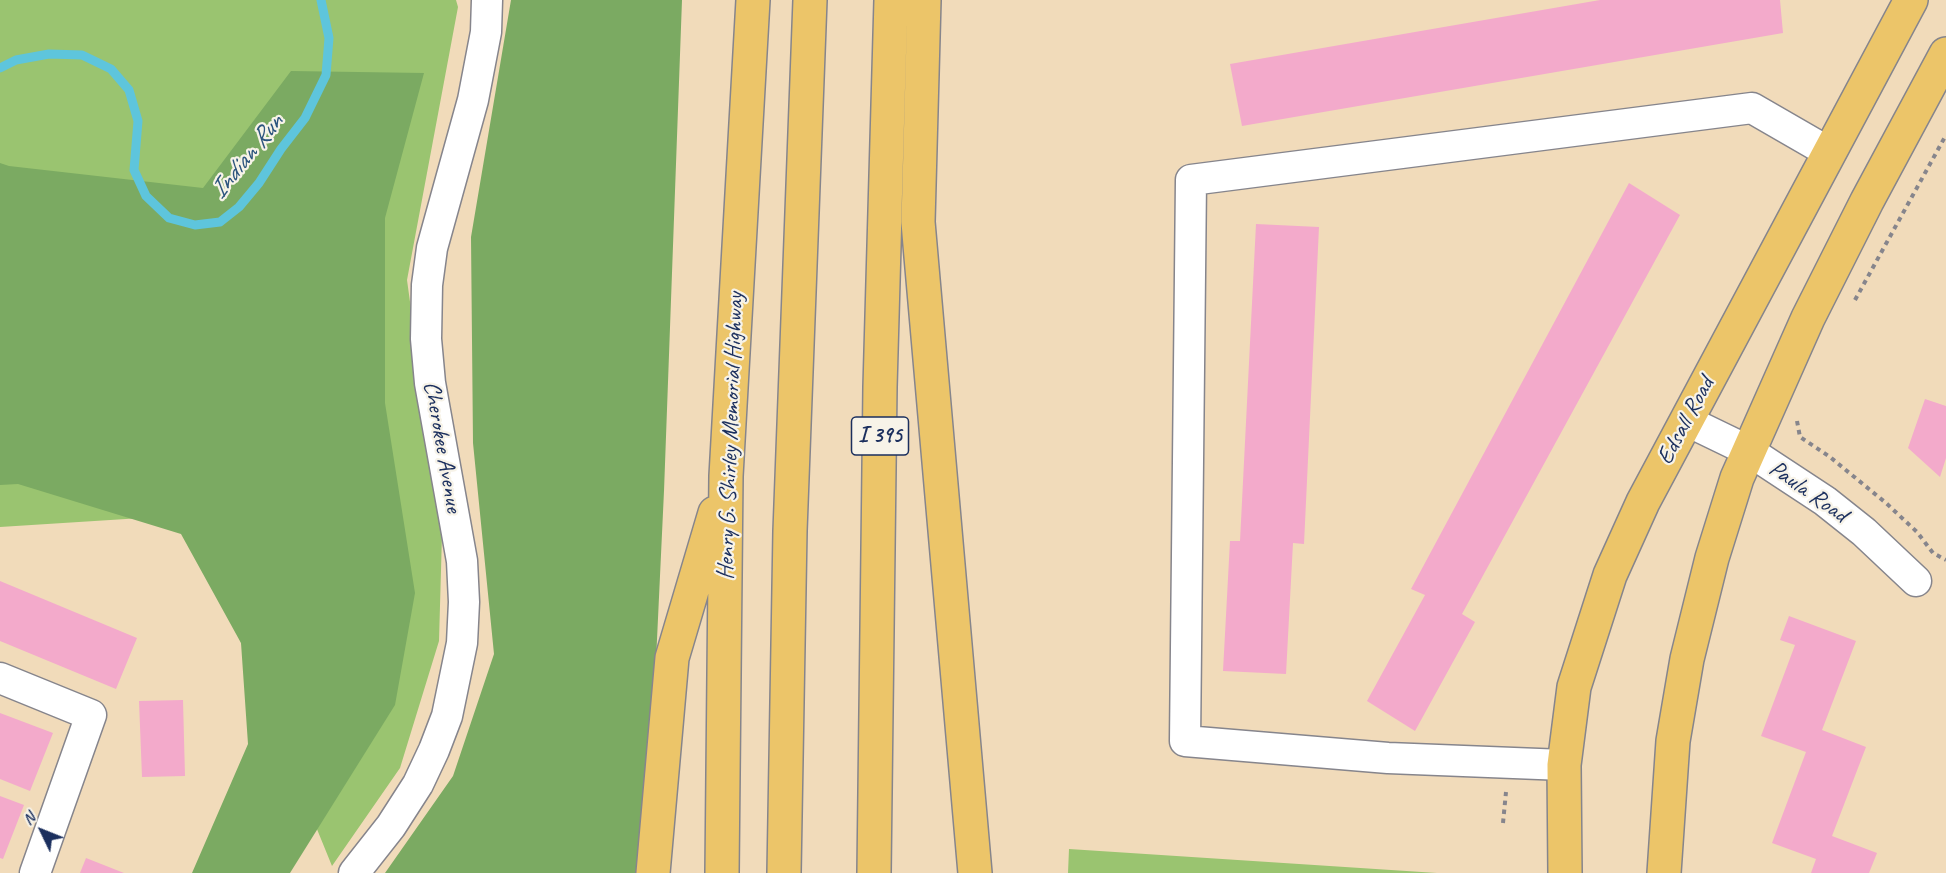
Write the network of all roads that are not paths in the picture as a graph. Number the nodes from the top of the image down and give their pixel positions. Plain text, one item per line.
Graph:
1 (487, 0) edge
2 (753, 0) edge
3 (810, 0) edge
4 (891, 0) edge
5 (924, 0) edge
6 (1911, 0) edge
7 (1946, 54) edge
8 (1830, 153) junction
9 (1687, 421) junction
10 (1749, 451) junction
11 (726, 477) junction
12 (1916, 581) dead end
13 (0, 678) edge
14 (1564, 765) junction
15 (35, 873) edge
16 (354, 873) edge
17 (653, 873) edge
18 (722, 873) edge
19 (784, 873) edge
20 (874, 873) edge
21 (975, 873) edge
22 (1565, 873) edge
23 (1664, 873) edge

1 - 16 street, Cherokee Avenue
2 - 11 main road, Henry G. Shirley Memorial Highway
3 - 19 main road
4 - 20 main road, I 395
5 - 21 main road
6 - 8 main road, Edsall Road
7 - 10 main road
8 - 9 main road, Edsall Road
8 - 14 street
9 - 10 street, Paula Road
9 - 14 main road, Edsall Road
10 - 12 street, Paula Road
10 - 23 main road
11 - 17 main road
11 - 18 main road, Henry G. Shirley Memorial Highway
13 - 15 street
14 - 22 main road, Edsall Road

